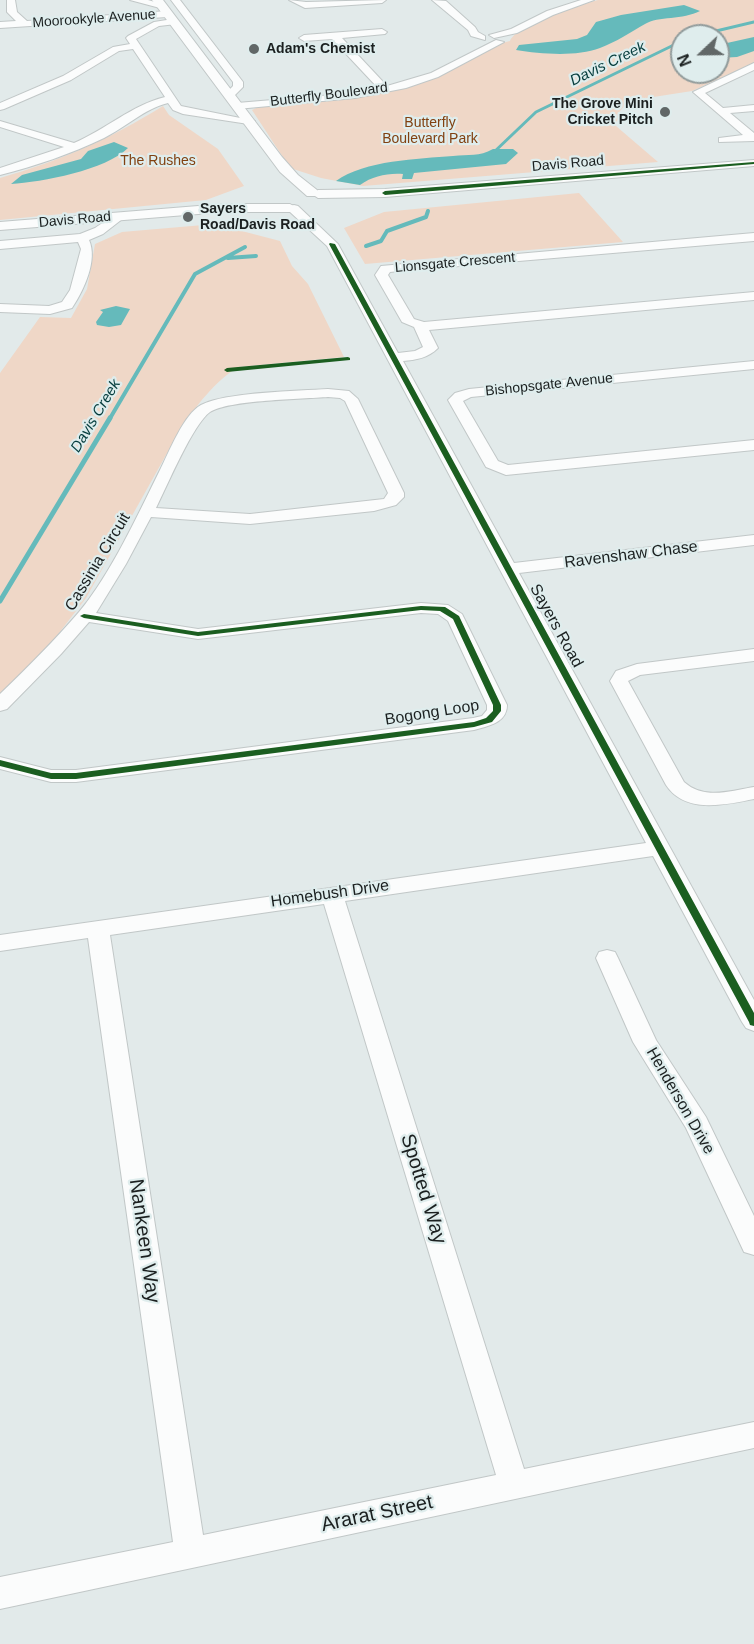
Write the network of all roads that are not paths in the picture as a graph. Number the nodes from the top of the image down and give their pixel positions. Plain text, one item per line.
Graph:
1 (11, 0) edge
2 (134, 0) edge
3 (175, 0) edge
4 (293, 0) edge
5 (382, 0) edge
6 (559, 0) edge
7 (590, 0) edge
8 (440, 1) edge
9 (572, 5) junction
10 (164, 10) edge
11 (17, 20) junction
12 (1, 27) edge
13 (382, 32) dead end
14 (351, 34) junction
15 (335, 36) junction
16 (304, 38) dead end
17 (494, 39) junction
18 (359, 43) dead end
19 (135, 46) junction
20 (754, 66) edge
21 (384, 89) junction
22 (229, 95) junction
23 (171, 99) junction
24 (237, 106) junction
25 (0, 107) edge
26 (754, 108) edge
27 (721, 111) junction
28 (251, 123) junction
29 (0, 124) edge
30 (0, 130) edge
31 (754, 138) edge
32 (723, 140) dead end
33 (71, 149) junction
34 (694, 156) dead end
35 (753, 164) edge
36 (281, 168) junction
37 (688, 168) junction
38 (0, 172) edge
39 (318, 197) junction
40 (287, 201) junction
41 (117, 217) junction
42 (328, 225) dead end
43 (0, 226) edge
44 (754, 237) edge
45 (82, 238) junction
46 (61, 240) junction
47 (332, 244) junction
48 (0, 245) edge
49 (84, 256) junction
50 (754, 296) edge
51 (0, 308) edge
52 (420, 326) junction
53 (394, 358) junction
54 (754, 365) edge
55 (754, 445) edge
56 (145, 512) junction
57 (754, 540) edge
58 (508, 569) junction
59 (84, 616) junction
60 (754, 655) edge
61 (0, 705) edge
62 (0, 763) edge
63 (754, 793) edge
64 (660, 848) junction
65 (332, 894) junction
66 (98, 928) junction
67 (0, 943) edge
68 (607, 957) dead end
69 (754, 1022) edge
70 (754, 1244) edge
71 (754, 1435) edge
72 (514, 1485) junction
73 (190, 1553) junction
74 (0, 1593) edge

1 - 11 street
2 - 10 street
3 - 22 street
4 - 5 street
6 - 9 street
7 - 9 street, Butterfly Boulevard
8 - 17 street
9 - 17 street, Butterfly Boulevard
10 - 11 street, Moorookyle Avenue
10 - 19 street
10 - 22 main road
11 - 12 street
13 - 14 street
14 - 15 street
14 - 18 street
15 - 16 street
15 - 21 street
17 - 21 street, Butterfly Boulevard
19 - 23 street
19 - 25 street
20 - 27 street
21 - 24 street, Butterfly Boulevard
22 - 24 main road
23 - 28 street
23 - 33 street
24 - 28 main road
26 - 27 street
27 - 31 street
28 - 36 main road
29 - 33 street
30 - 33 street
31 - 32 street
33 - 38 street
34 - 37 street
35 - 37 street, Davis Road
36 - 39 main road
36 - 40 main road
37 - 39 street, Davis Road
39 - 40 main road, Davis Road
40 - 41 main road, Davis Road
40 - 47 street, Sayers Road
41 - 43 main road, Davis Road
41 - 45 street
42 - 47 street, Sayers Road
44 - 52 street, Lionsgate Crescent
45 - 46 street
45 - 49 street
46 - 48 street
46 - 49 street
47 - 53 street, Sayers Road
49 - 51 street
50 - 52 street
52 - 53 street
53 - 58 street, Sayers Road
54 - 55 street, Bishopsgate Avenue
56 - 56 street, Cassinia Circuit
56 - 59 street, Cassinia Circuit
57 - 58 street, Ravenshaw Chase
58 - 64 street, Sayers Road
59 - 61 street, Cassinia Circuit
59 - 62 street, Bogong Loop
60 - 63 street
64 - 65 street, Homebush Drive
64 - 69 street, Sayers Road
65 - 66 street, Homebush Drive
65 - 72 street, Spotted Way
66 - 67 street, Homebush Drive
66 - 73 street, Nankeen Way
68 - 70 street, Henderson Drive
71 - 72 street, Ararat Street
72 - 73 street, Ararat Street
73 - 74 street, Ararat Street

